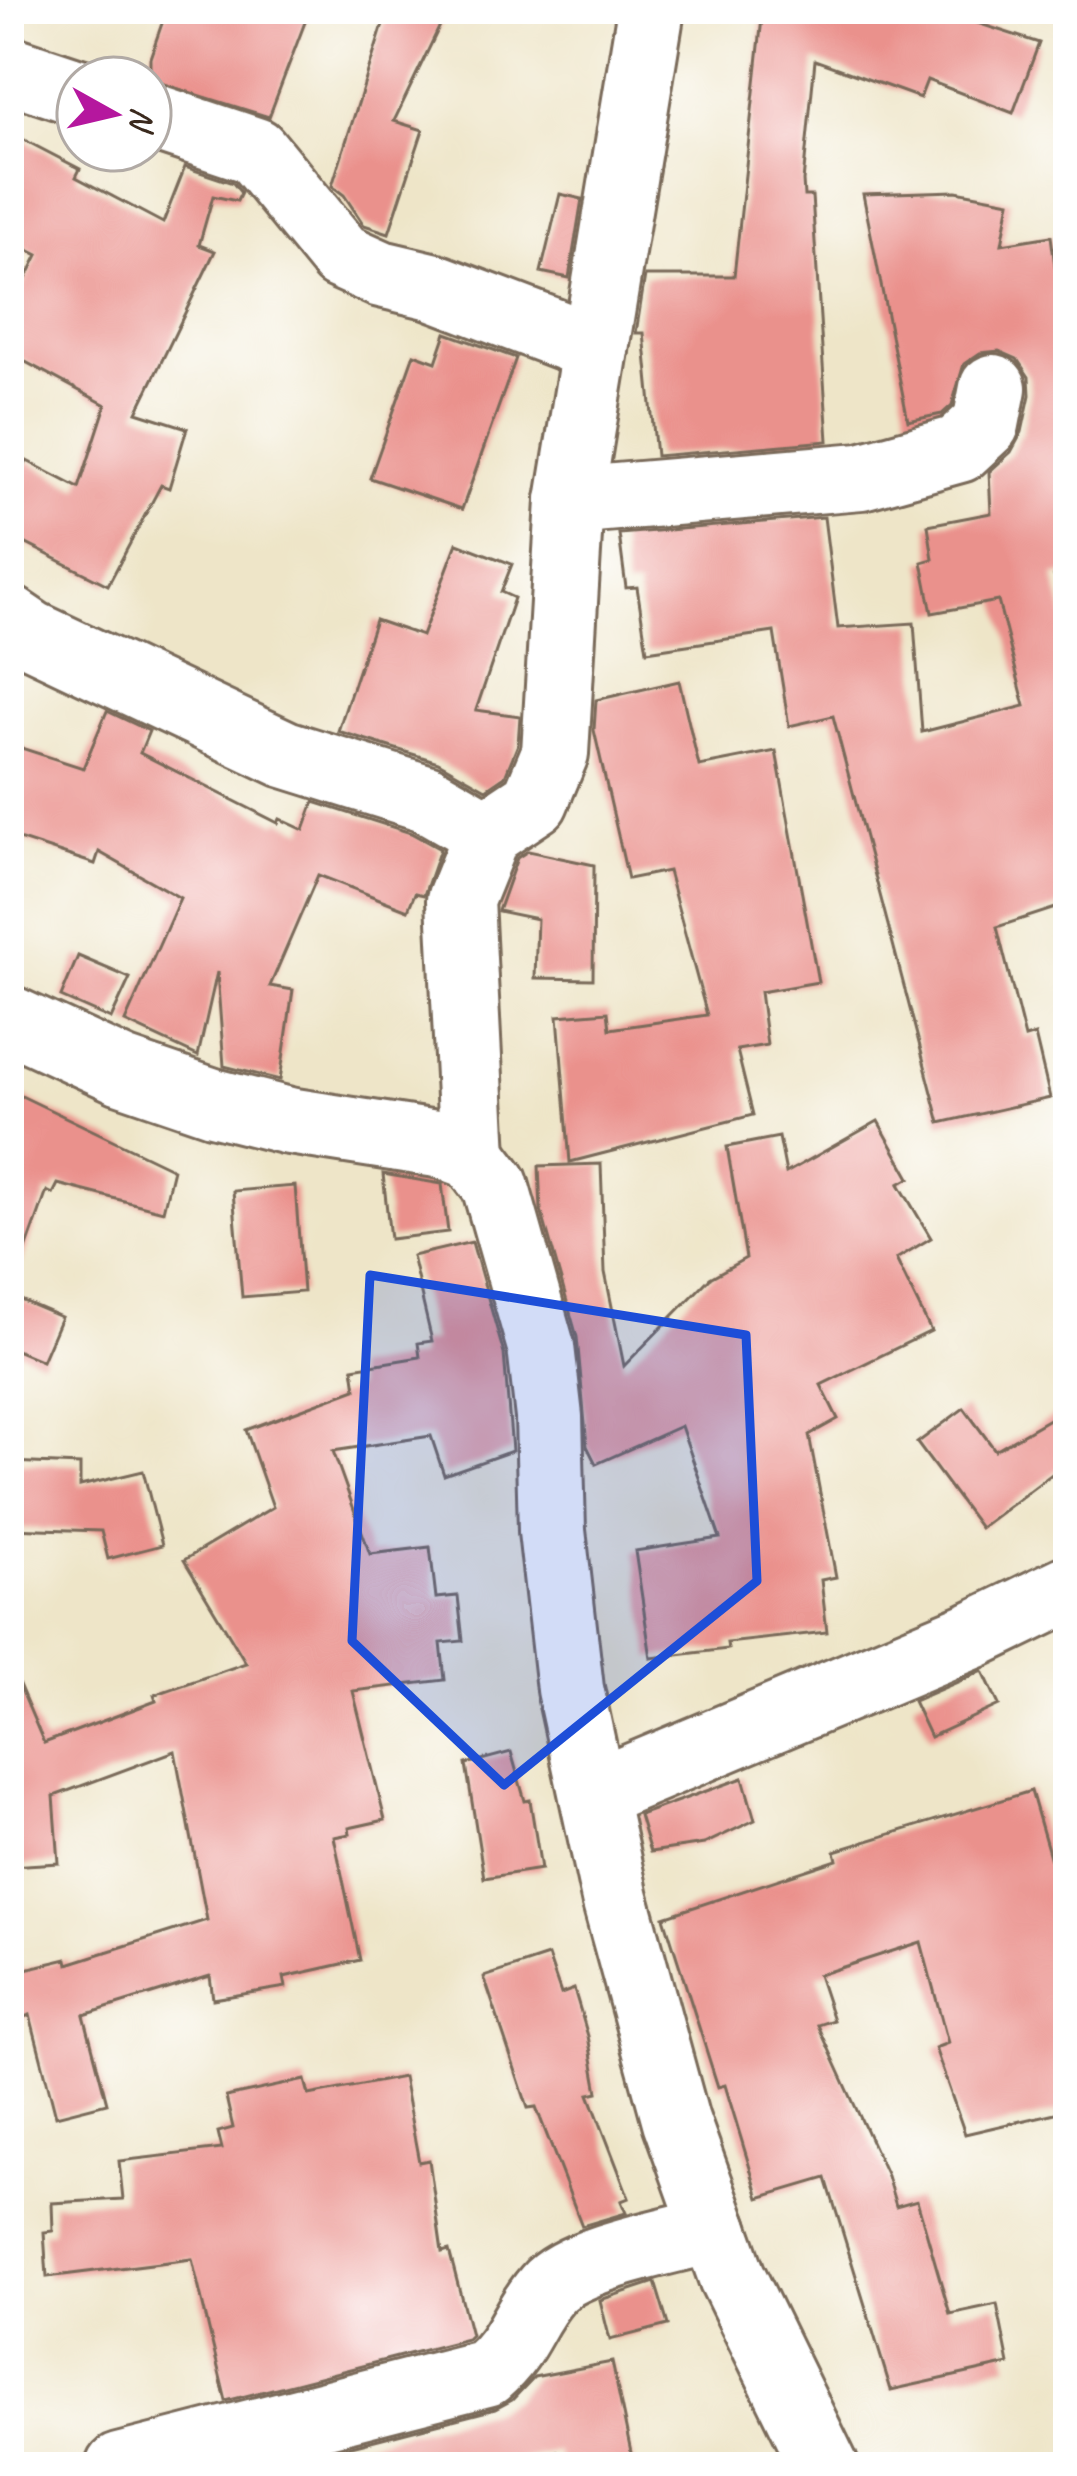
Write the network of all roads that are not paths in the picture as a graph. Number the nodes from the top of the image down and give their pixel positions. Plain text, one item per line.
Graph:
1 (651, 9) edge
2 (9, 69) edge
3 (54, 84) edge
4 (174, 124) edge
5 (595, 348) junction
6 (993, 388) dead end
7 (570, 501) junction
8 (9, 619) edge
9 (488, 832) junction
10 (9, 1019) edge
11 (473, 1156) junction
12 (1068, 1589) edge
13 (592, 1794) junction
14 (715, 2229) junction
15 (118, 2467) edge
16 (825, 2467) edge

1 - 5 street
2 - 3 street
4 - 5 street
5 - 7 street
6 - 7 street
7 - 9 street
8 - 9 street
9 - 11 street
10 - 11 street
11 - 13 street
12 - 13 street
13 - 14 street
14 - 15 street
14 - 16 street

